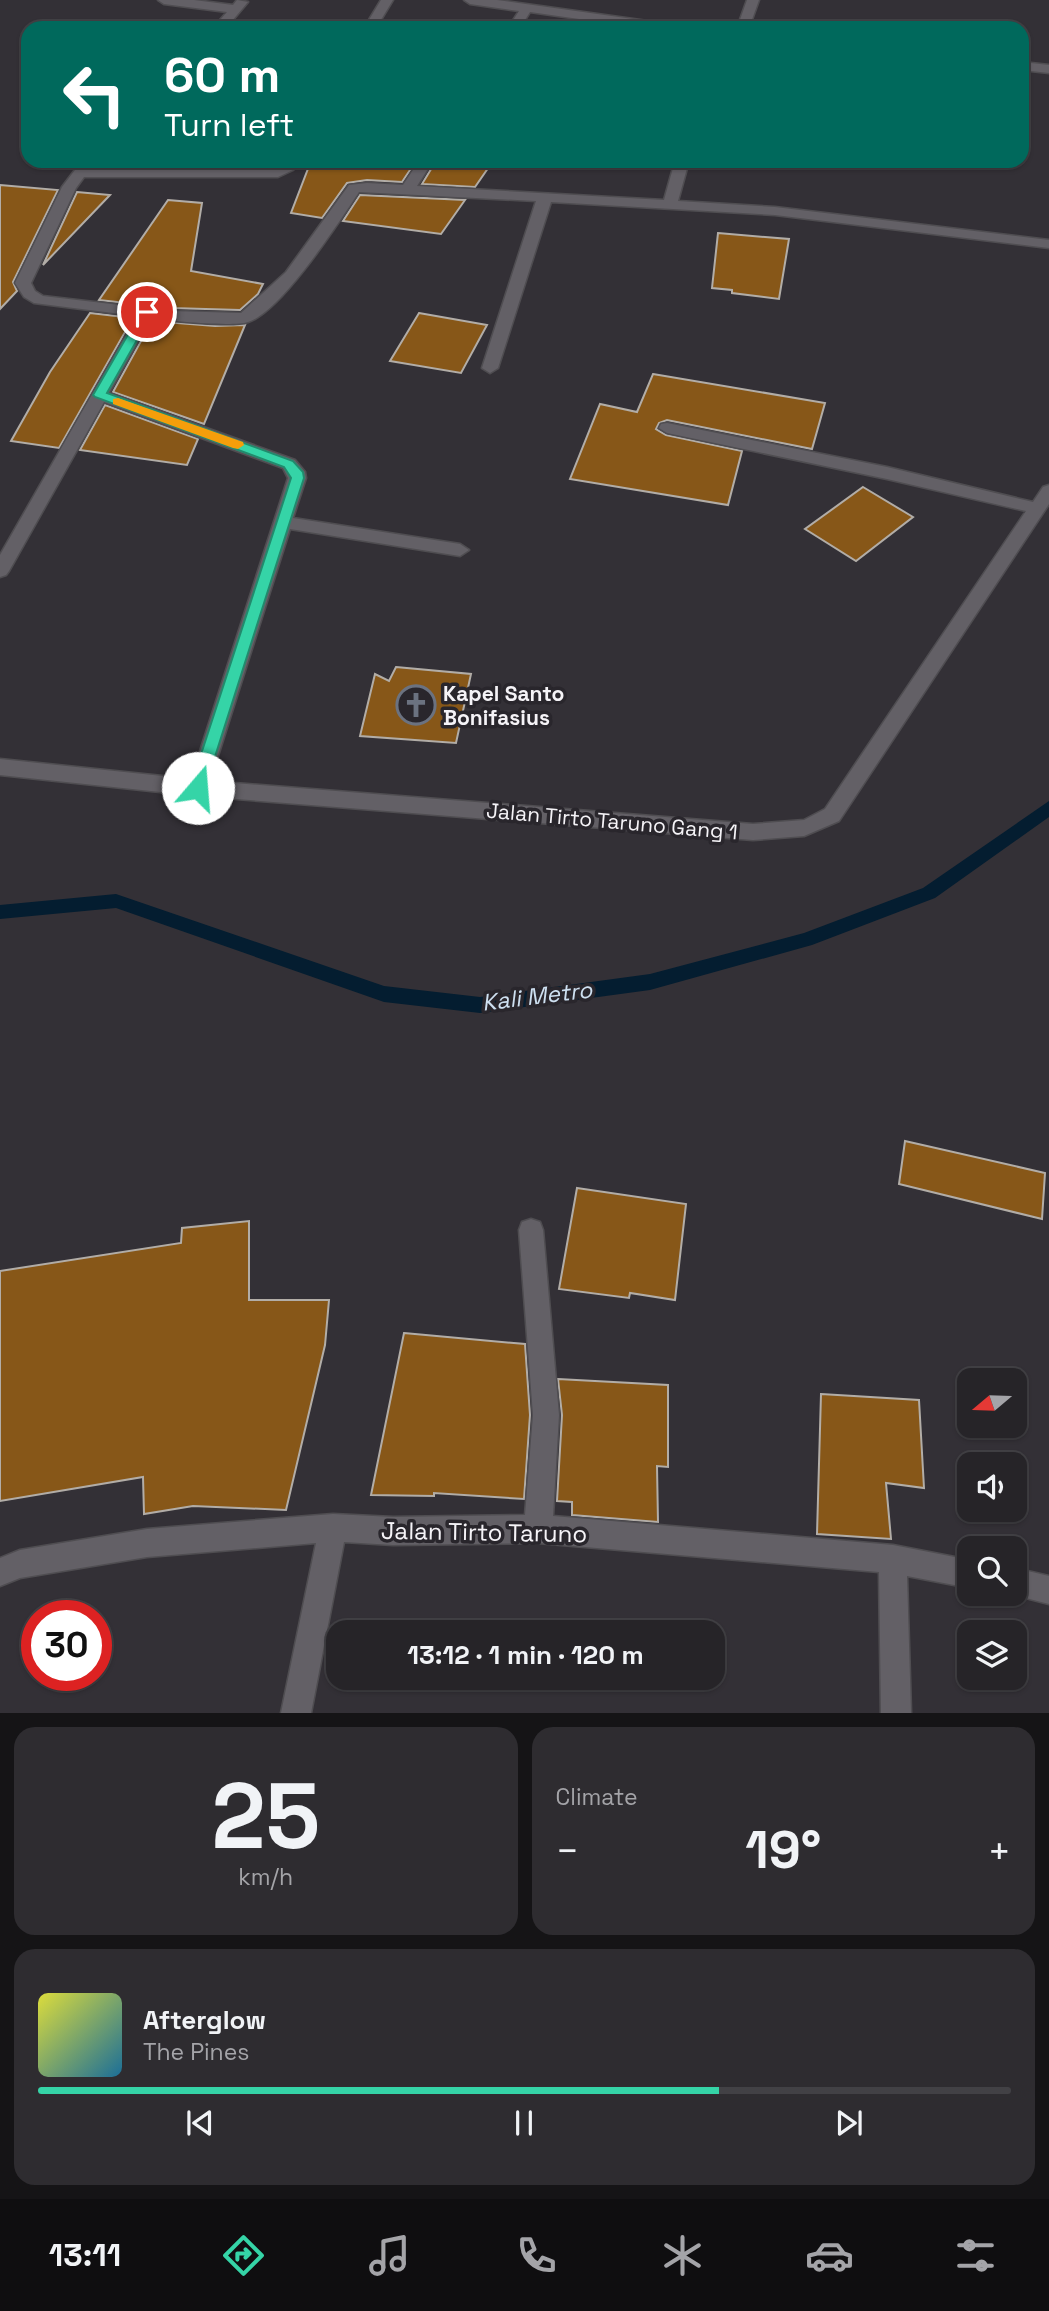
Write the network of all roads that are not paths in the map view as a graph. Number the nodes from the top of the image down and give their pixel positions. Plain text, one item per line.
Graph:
1 (164, 0) edge
2 (387, 0) edge
3 (470, 0) edge
4 (753, 0) edge
5 (239, 5) edge
6 (527, 8) junction
7 (225, 21) edge
8 (374, 21) edge
9 (519, 21) edge
10 (620, 21) edge
11 (746, 21) edge
12 (1029, 67) edge
13 (1049, 69) edge
14 (98, 168) edge
15 (130, 168) edge
16 (286, 168) edge
17 (421, 168) edge
18 (679, 168) edge
19 (407, 190) junction
20 (545, 197) junction
21 (670, 204) junction
22 (1049, 244) edge
23 (147, 312) junction
24 (490, 368) dead end
25 (100, 395) junction
26 (667, 428) dead end
27 (1049, 491) edge
28 (1036, 508) junction
29 (283, 522) junction
30 (460, 550) dead end
31 (0, 571) edge
32 (0, 767) edge
33 (198, 788) junction
34 (531, 1230) dead end
35 (333, 1528) junction
36 (538, 1528) junction
37 (893, 1559) junction
38 (957, 1571) edge
39 (0, 1572) edge
40 (1027, 1585) edge
41 (1049, 1590) edge
42 (296, 1713) edge
43 (896, 1713) edge

1 - 5 street
2 - 8 street
3 - 6 street
4 - 11 street
5 - 7 street
6 - 9 street
6 - 10 street
12 - 13 street
14 - 23 street
15 - 16 street
17 - 19 street
18 - 21 street
19 - 20 street
19 - 23 street
20 - 21 street
20 - 24 street
21 - 22 street
23 - 25 street
25 - 29 street
25 - 31 street
26 - 28 street
27 - 28 street, Jalan Tirto Taruno Gang 1
28 - 33 street, Jalan Tirto Taruno Gang 1
29 - 30 street
29 - 33 street
32 - 33 street, Jalan Tirto Taruno Gang 1
34 - 36 street
35 - 36 street, Jalan Tirto Taruno
35 - 39 street, Jalan Tirto Taruno
35 - 42 street
36 - 37 street, Jalan Tirto Taruno
37 - 38 street, Jalan Tirto Taruno
37 - 43 street
40 - 41 street

